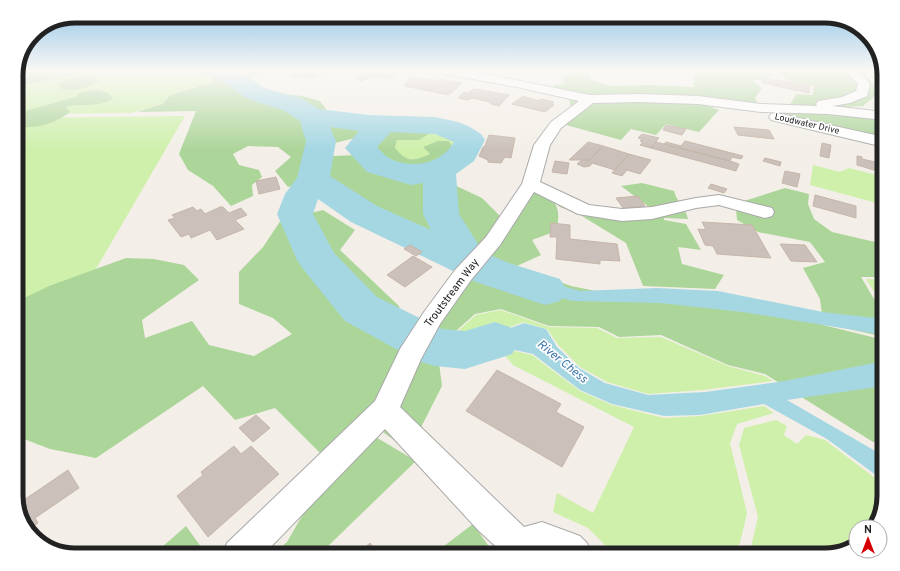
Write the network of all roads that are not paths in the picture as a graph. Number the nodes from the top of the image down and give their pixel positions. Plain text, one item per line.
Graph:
1 (579, 97) edge
2 (853, 97) edge
3 (590, 99) junction
4 (731, 104) junction
5 (797, 108) junction
6 (877, 115) edge
7 (877, 140) edge
8 (531, 184) junction
9 (765, 212) dead end
10 (385, 410) junction
11 (246, 548) edge
12 (519, 548) edge
13 (525, 548) edge
14 (568, 548) edge

1 - 3 street
2 - 5 street
3 - 4 street
3 - 8 street, Troutstream Way
4 - 5 street
4 - 7 street, Loudwater Drive
5 - 6 street
8 - 9 street
8 - 10 street, Troutstream Way
10 - 11 street, Troutstream Way
10 - 12 street
13 - 14 street

